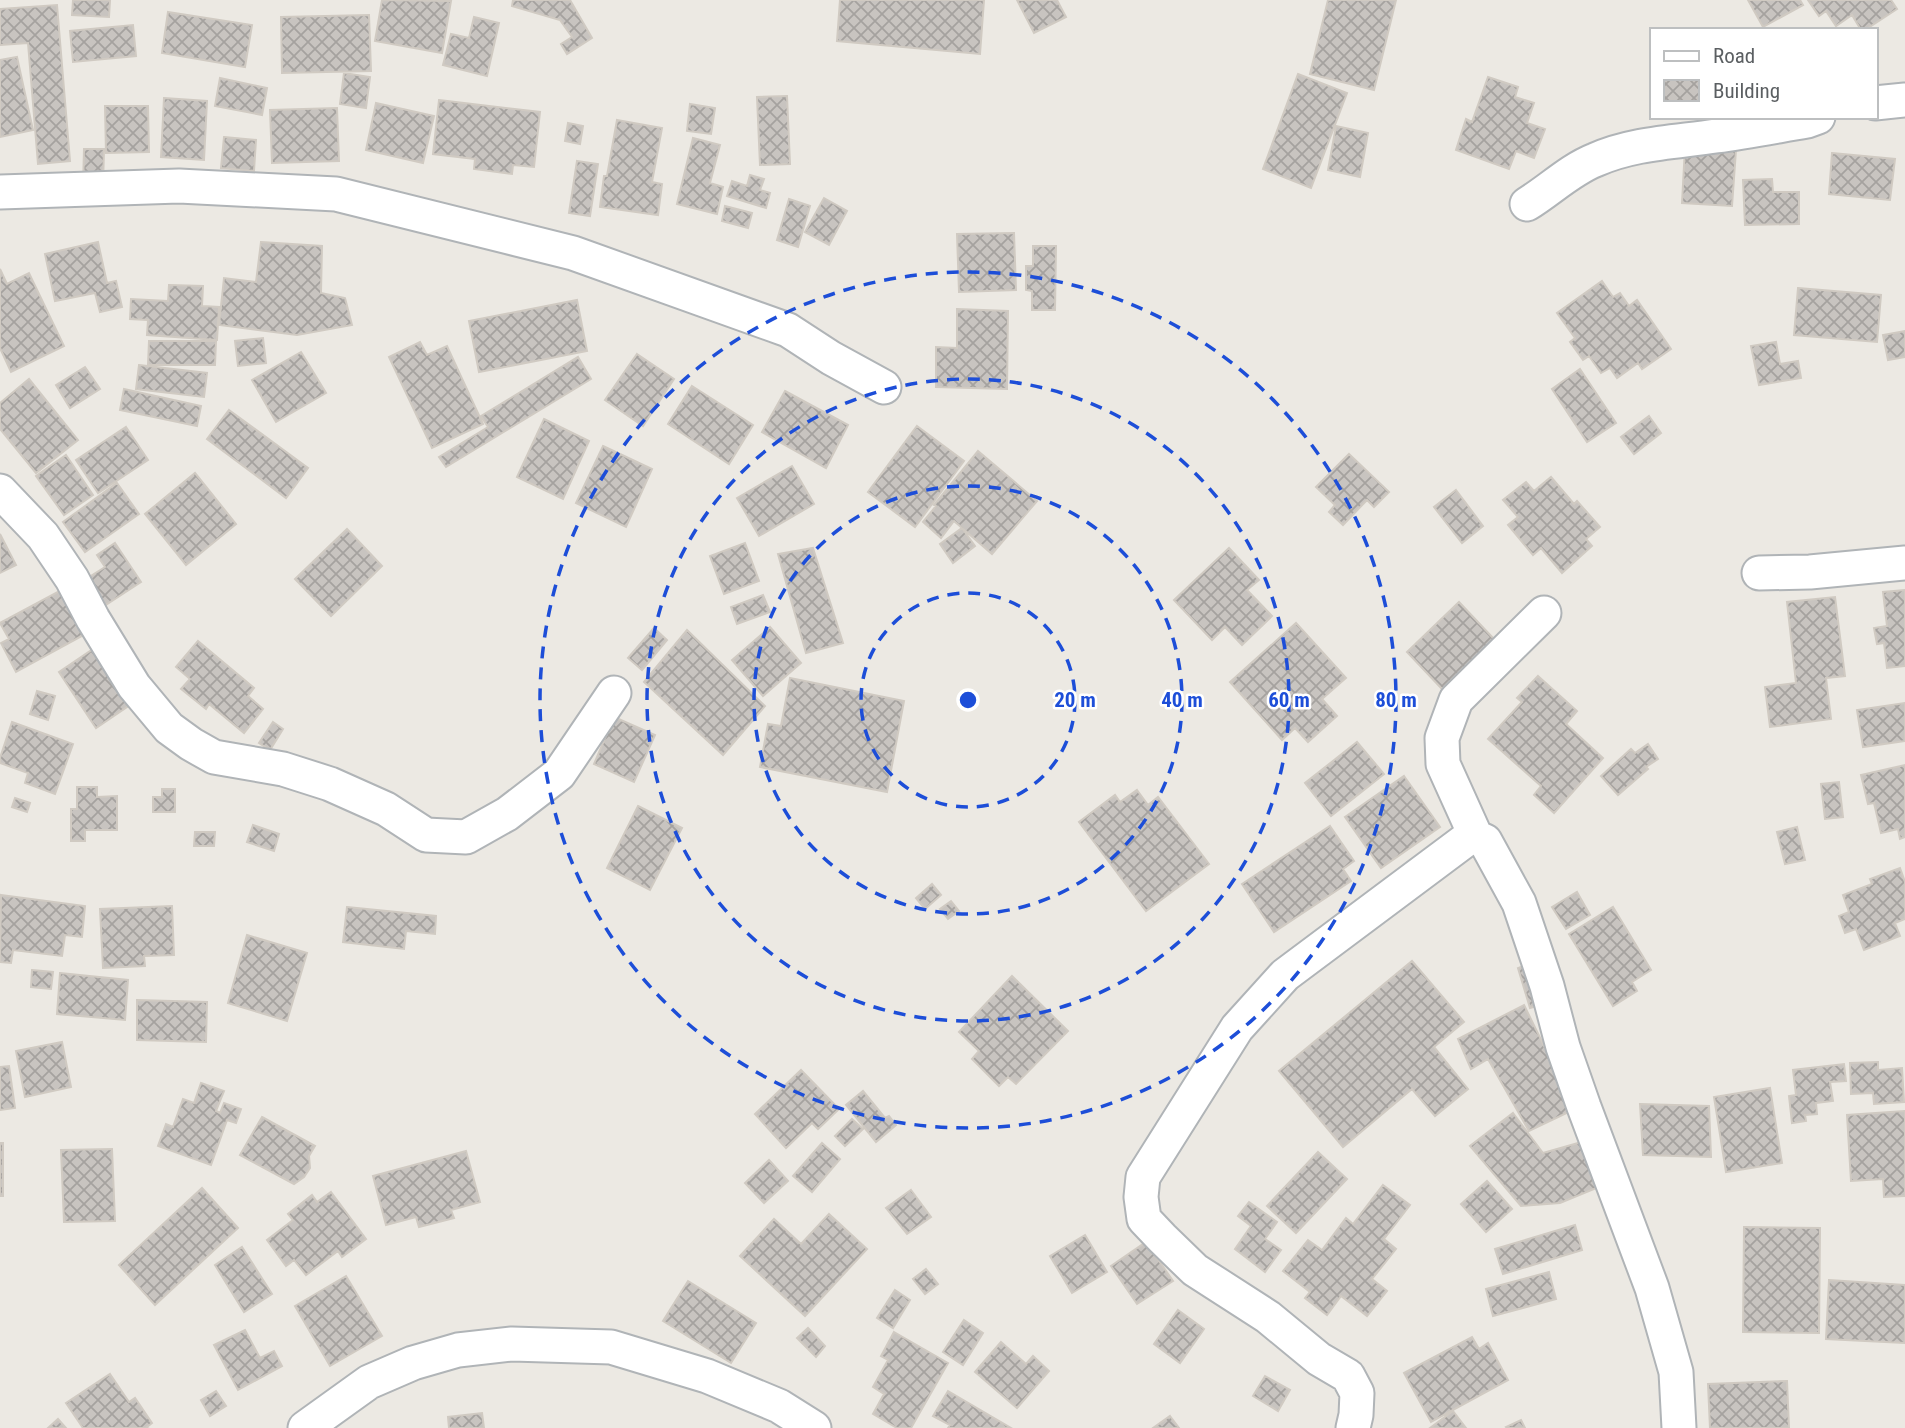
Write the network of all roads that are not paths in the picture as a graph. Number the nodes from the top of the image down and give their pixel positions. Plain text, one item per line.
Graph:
1 (1905, 100) edge
2 (1877, 103) edge
3 (1807, 119) edge
4 (0, 192) edge
5 (1527, 204) dead end
6 (884, 387) dead end
7 (0, 491) edge
8 (1905, 563) edge
9 (1759, 573) dead end
10 (1544, 612) dead end
11 (614, 693) dead end
12 (1476, 836) junction
13 (305, 1428) edge
14 (814, 1428) edge
15 (1353, 1428) edge
16 (1679, 1428) edge

1 - 2 street
3 - 5 street
4 - 6 street
7 - 11 street
8 - 9 street
10 - 12 street
12 - 15 street
12 - 16 street
13 - 14 street

